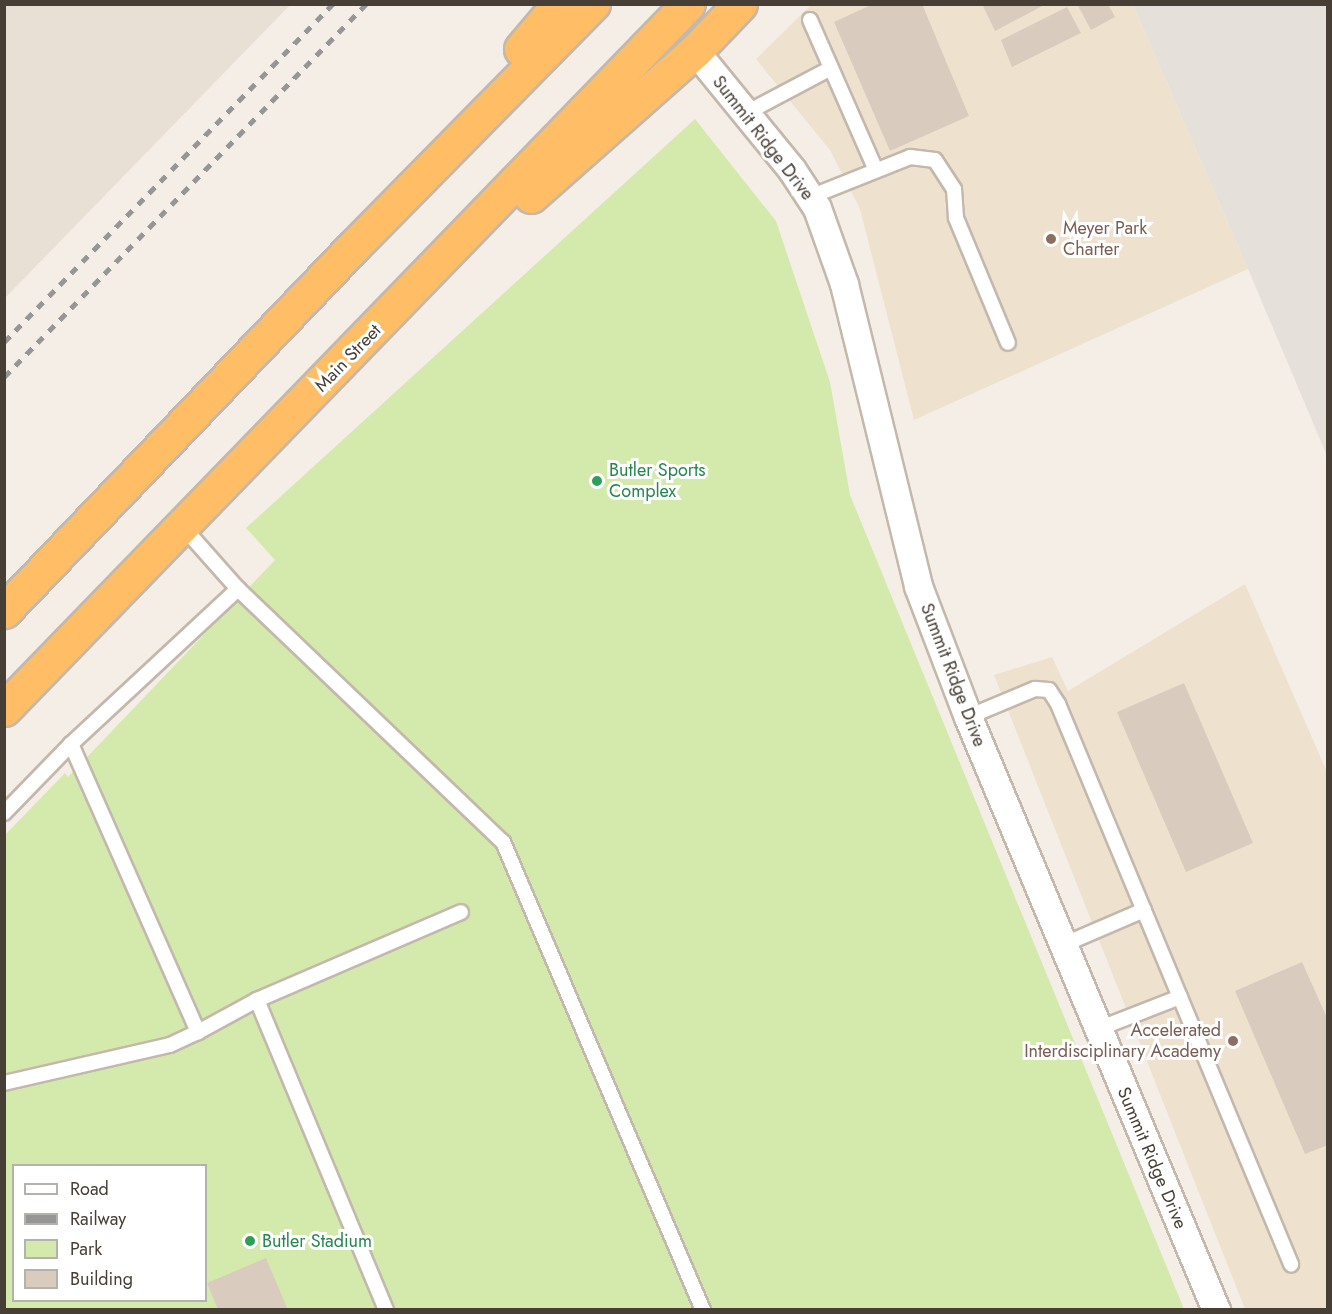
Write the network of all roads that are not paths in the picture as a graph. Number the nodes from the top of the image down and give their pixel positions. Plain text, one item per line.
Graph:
1 (559, 4) edge
2 (593, 4) edge
3 (688, 4) edge
4 (740, 4) edge
5 (810, 20) dead end
6 (695, 51) junction
7 (831, 68) junction
8 (746, 113) junction
9 (876, 170) junction
10 (810, 197) junction
11 (353, 247) junction
12 (1008, 343) dead end
13 (348, 359) junction
14 (183, 527) junction
15 (238, 590) junction
16 (4, 611) edge
17 (4, 709) edge
18 (968, 717) junction
19 (71, 744) junction
20 (4, 813) edge
21 (1144, 910) junction
22 (461, 912) dead end
23 (1065, 944) junction
24 (1180, 998) junction
25 (257, 1000) junction
26 (1098, 1029) junction
27 (198, 1032) junction
28 (4, 1083) edge
29 (1291, 1264) dead end
30 (386, 1310) edge
31 (703, 1310) edge
32 (1216, 1310) edge

1 - 11 highway
2 - 11 highway
3 - 13 highway, Main Street
4 - 6 highway
5 - 7 lane
6 - 8 street, Summit Ridge Drive
6 - 13 highway
7 - 8 lane
7 - 9 lane
8 - 10 street, Summit Ridge Drive
9 - 10 lane
9 - 12 lane
10 - 18 street, Summit Ridge Drive
11 - 16 highway
13 - 14 highway, Main Street
14 - 15 lane
14 - 17 highway, Main Street
15 - 19 lane
15 - 31 lane
18 - 21 lane
18 - 23 street, Summit Ridge Drive
19 - 20 lane
19 - 27 lane
21 - 23 lane
21 - 24 lane
22 - 25 lane
23 - 26 street, Summit Ridge Drive
24 - 26 lane
24 - 29 lane
25 - 27 lane
25 - 30 lane
26 - 32 street, Summit Ridge Drive
27 - 28 lane

